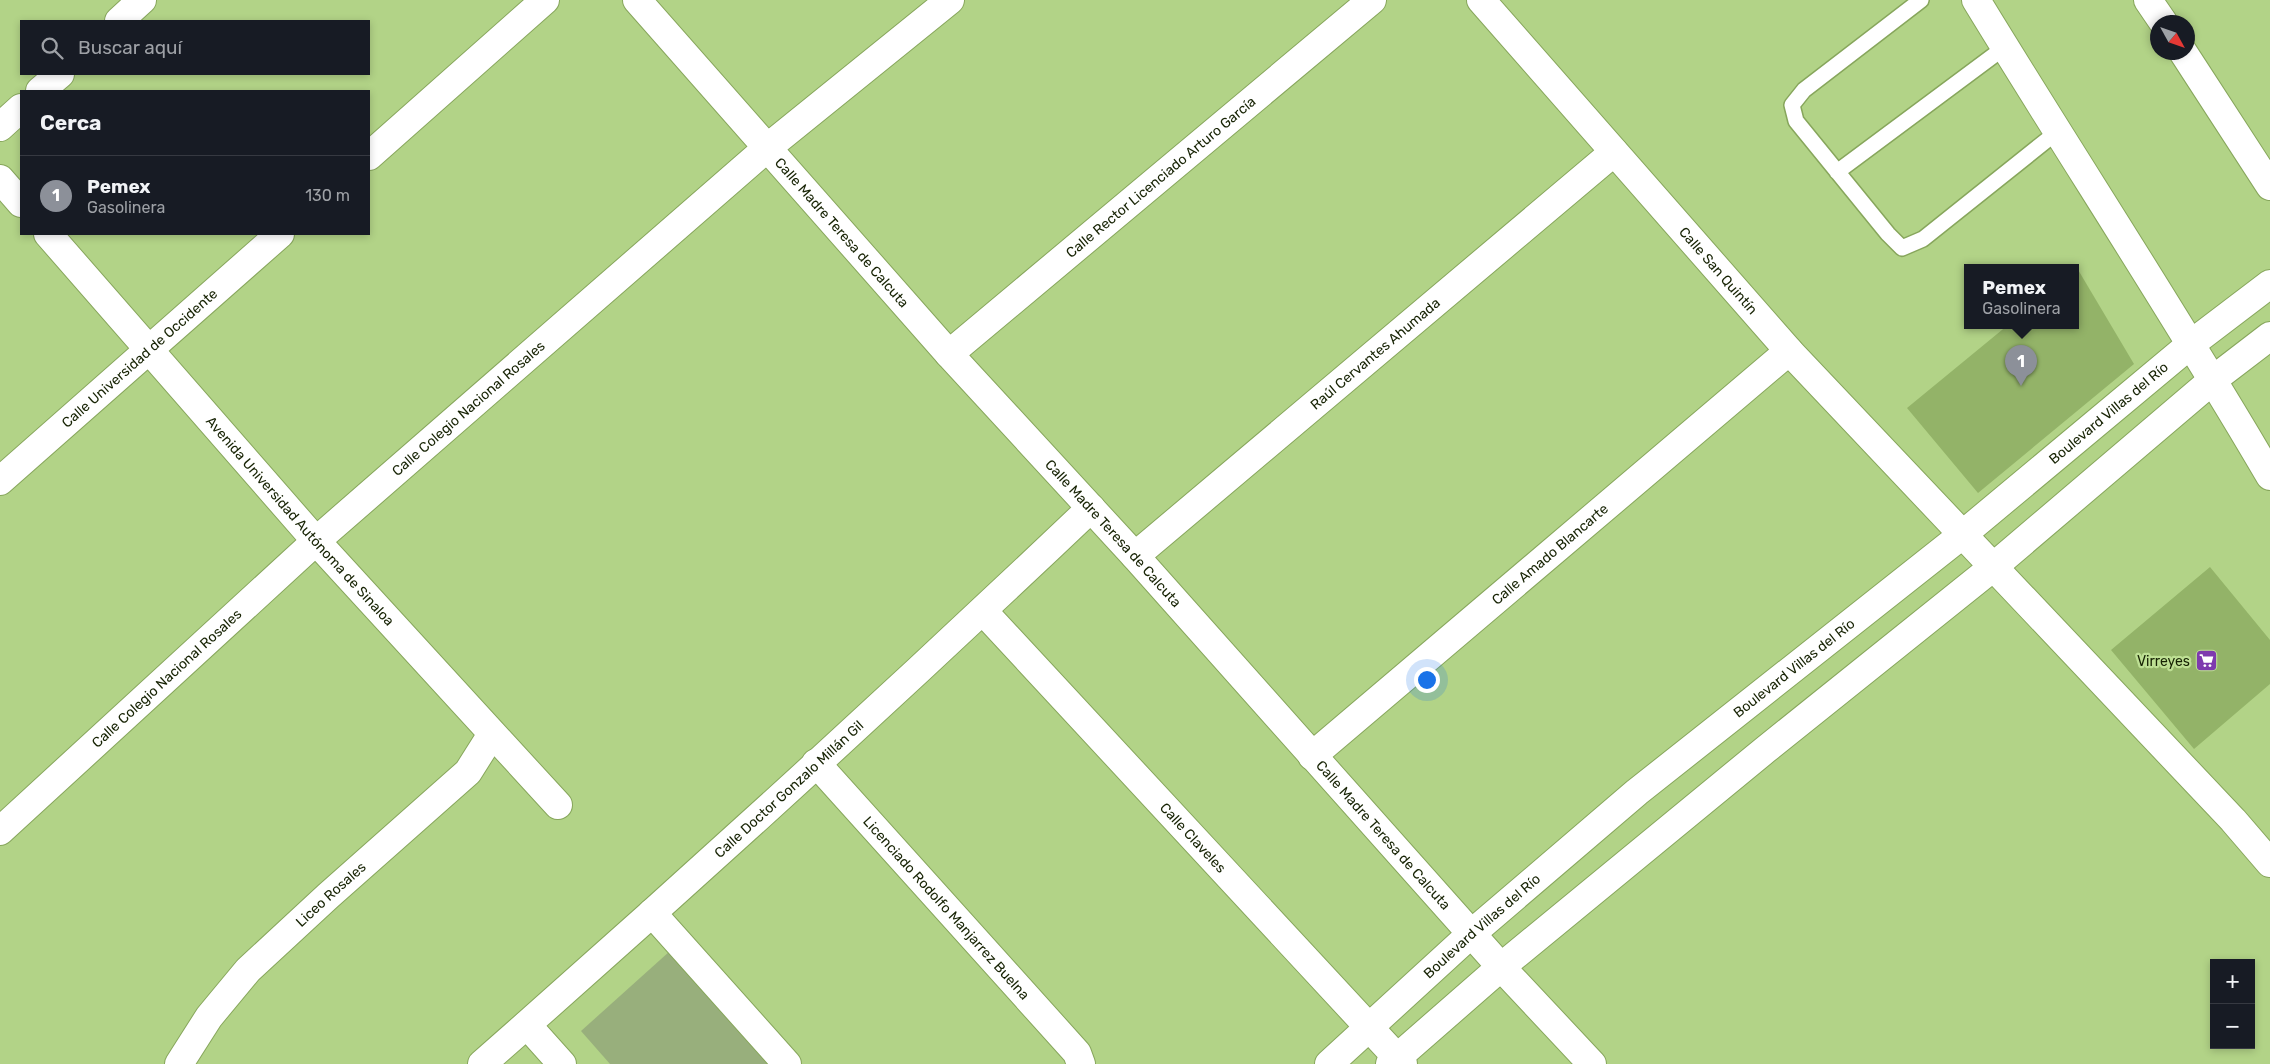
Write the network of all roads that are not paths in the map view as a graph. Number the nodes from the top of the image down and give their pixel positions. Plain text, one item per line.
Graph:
1 (142, 0) edge
2 (545, 0) edge
3 (637, 0) edge
4 (950, 0) edge
5 (1372, 0) edge
6 (1481, 0) edge
7 (1921, 0) edge
8 (1976, 0) edge
9 (2148, 0) edge
10 (2158, 15) edge
11 (120, 20) edge
12 (2005, 47) junction
13 (2188, 60) edge
14 (59, 75) edge
15 (41, 90) edge
16 (20, 109) edge
17 (0, 127) edge
18 (2056, 132) junction
19 (767, 148) junction
20 (1614, 152) junction
21 (370, 155) edge
22 (1837, 172) junction
23 (0, 179) edge
24 (2270, 186) edge
25 (20, 203) edge
26 (49, 235) edge
27 (279, 235) edge
28 (2270, 284) edge
29 (2270, 336) edge
30 (2191, 344) junction
31 (149, 350) junction
32 (1790, 351) junction
33 (949, 354) junction
34 (2214, 379) junction
35 (2270, 476) edge
36 (0, 481) edge
37 (1091, 508) junction
38 (1962, 535) junction
39 (316, 541) junction
40 (1135, 556) junction
41 (1992, 568) junction
42 (983, 611) junction
43 (492, 734) junction
44 (1312, 756) junction
45 (816, 763) junction
46 (558, 805) dead end
47 (0, 831) edge
48 (2270, 863) edge
49 (652, 913) junction
50 (1471, 934) junction
51 (1500, 967) junction
52 (527, 1025) junction
53 (1370, 1027) junction
54 (1079, 1058) edge
55 (1397, 1062) edge
56 (179, 1064) edge
57 (482, 1064) edge
58 (562, 1064) edge
59 (787, 1064) edge
60 (1329, 1064) edge
61 (1592, 1064) edge

1 - 11 street
2 - 21 street
3 - 19 street, Calle Madre Teresa de Calcuta
4 - 19 street, Calle Colegio Nacional Rosales
5 - 33 street, Calle Rector Licenciado Arturo García
6 - 20 street, Calle San Quintín
7 - 22 lane
8 - 12 street
9 - 10 street
12 - 18 street
12 - 22 lane
13 - 24 street
14 - 15 street
16 - 17 street
18 - 22 lane
18 - 30 street
19 - 33 street, Calle Madre Teresa de Calcuta
19 - 39 street, Calle Colegio Nacional Rosales
20 - 32 street, Calle San Quintín
20 - 40 street, Raúl Cervantes Ahumada
23 - 25 street
26 - 31 street, Avenida Universidad Autónoma de Sinaloa
27 - 31 street, Calle Universidad de Occidente
28 - 30 street, Boulevard Villas del Río
29 - 34 street
30 - 34 street
30 - 38 street, Boulevard Villas del Río
31 - 36 street, Calle Universidad de Occidente
31 - 39 street, Avenida Universidad Autónoma de Sinaloa
32 - 38 street, Calle San Quintín
32 - 44 street, Calle Amado Blancarte
33 - 37 street, Calle Madre Teresa de Calcuta
34 - 35 street
34 - 41 street
37 - 40 street, Calle Madre Teresa de Calcuta
37 - 42 street, Calle Doctor Gonzalo Millán Gil
38 - 41 street, Calle San Quintín
38 - 50 street, Boulevard Villas del Río
39 - 43 street, Avenida Universidad Autónoma de Sinaloa
39 - 47 street, Calle Colegio Nacional Rosales
40 - 44 street, Calle Madre Teresa de Calcuta
41 - 48 street, Calle San Quintín
41 - 51 street
42 - 45 street, Calle Doctor Gonzalo Millán Gil
42 - 53 street, Calle Claveles
43 - 46 street, Avenida Universidad Autónoma de Sinaloa
43 - 56 street, Liceo Rosales
44 - 50 street, Calle Madre Teresa de Calcuta
45 - 49 street, Calle Doctor Gonzalo Millán Gil
45 - 54 street, Licenciado Rodolfo Manjarrez Buelna
49 - 52 street, Calle Doctor Gonzalo Millán Gil
49 - 59 street
50 - 51 street, Calle Madre Teresa de Calcuta
50 - 53 street, Boulevard Villas del Río
51 - 55 street
51 - 61 street, Calle Madre Teresa de Calcuta
52 - 57 street, Calle Doctor Gonzalo Millán Gil
52 - 58 street
53 - 55 street, Calle Claveles
53 - 60 street, Boulevard Villas del Río

